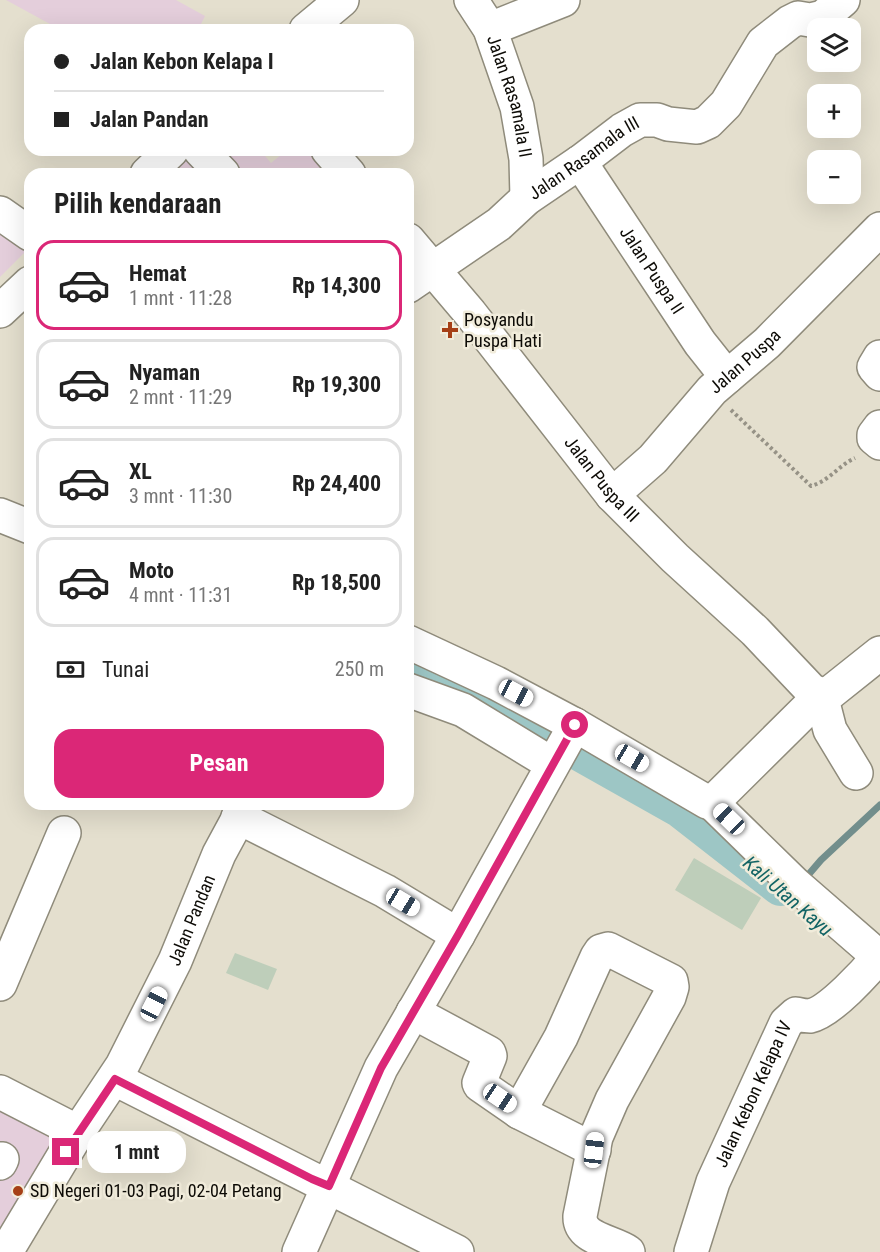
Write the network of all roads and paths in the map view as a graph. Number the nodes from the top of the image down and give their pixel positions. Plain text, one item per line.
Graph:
1 (342, 0) edge
2 (471, 0) edge
3 (562, 0) edge
4 (843, 0) edge
5 (313, 24) edge
6 (490, 29) junction
7 (166, 156) edge
8 (206, 156) edge
9 (333, 156) edge
10 (580, 162) junction
11 (153, 168) edge
12 (218, 168) edge
13 (344, 168) edge
14 (527, 198) junction
15 (0, 213) edge
16 (880, 229) edge
17 (24, 230) edge
18 (414, 258) edge
19 (421, 278) edge
20 (24, 289) edge
21 (0, 311) edge
22 (880, 357) edge
23 (880, 374) edge
24 (720, 383) junction
25 (880, 437) edge
26 (612, 495) junction
27 (0, 515) edge
28 (24, 525) edge
29 (414, 645) edge
30 (880, 653) edge
31 (414, 692) edge
32 (821, 695) junction
33 (563, 746) junction
34 (856, 773) dead end
35 (712, 803) junction
36 (242, 811) edge
37 (64, 833) dead end
38 (458, 935) junction
39 (873, 963) edge
40 (2, 972) edge
41 (413, 1012) junction
42 (115, 1079) junction
43 (0, 1092) edge
44 (519, 1112) junction
45 (78, 1132) junction
46 (594, 1150) junction
47 (329, 1186) junction
48 (422, 1243) edge
49 (6, 1252) edge
50 (299, 1252) edge
51 (457, 1252) edge
52 (628, 1252) edge
53 (692, 1252) edge

1 - 5 street
2 - 6 street, Jalan Rasamala II
3 - 6 street
4 - 10 street, Jalan Rasamala III
6 - 14 street, Jalan Rasamala II
7 - 11 street
8 - 12 street
9 - 13 street
10 - 14 street, Jalan Rasamala III
10 - 24 street, Jalan Puspa II
14 - 19 street, Jalan Rasamala III
15 - 17 street
16 - 24 street, Jalan Puspa
18 - 19 street, Jalan Puspa III
19 - 26 street, Jalan Puspa III
20 - 21 street
22 - 23 street
24 - 25 path
24 - 26 street, Jalan Puspa
26 - 32 street, Jalan Puspa III
27 - 28 street
29 - 33 street
30 - 32 street
31 - 33 street
32 - 34 street
32 - 35 street
33 - 35 street
33 - 38 street
35 - 39 street
36 - 38 street
36 - 42 street, Jalan Pandan
37 - 40 street
38 - 41 street
39 - 53 street, Jalan Kebon Kelapa IV
41 - 44 street
41 - 47 street
42 - 45 street, Jalan Pandan
42 - 47 street
43 - 45 street
44 - 46 street
44 - 46 street
45 - 49 street, Jalan Pandan
46 - 52 street
47 - 48 street
47 - 50 street
48 - 51 street

